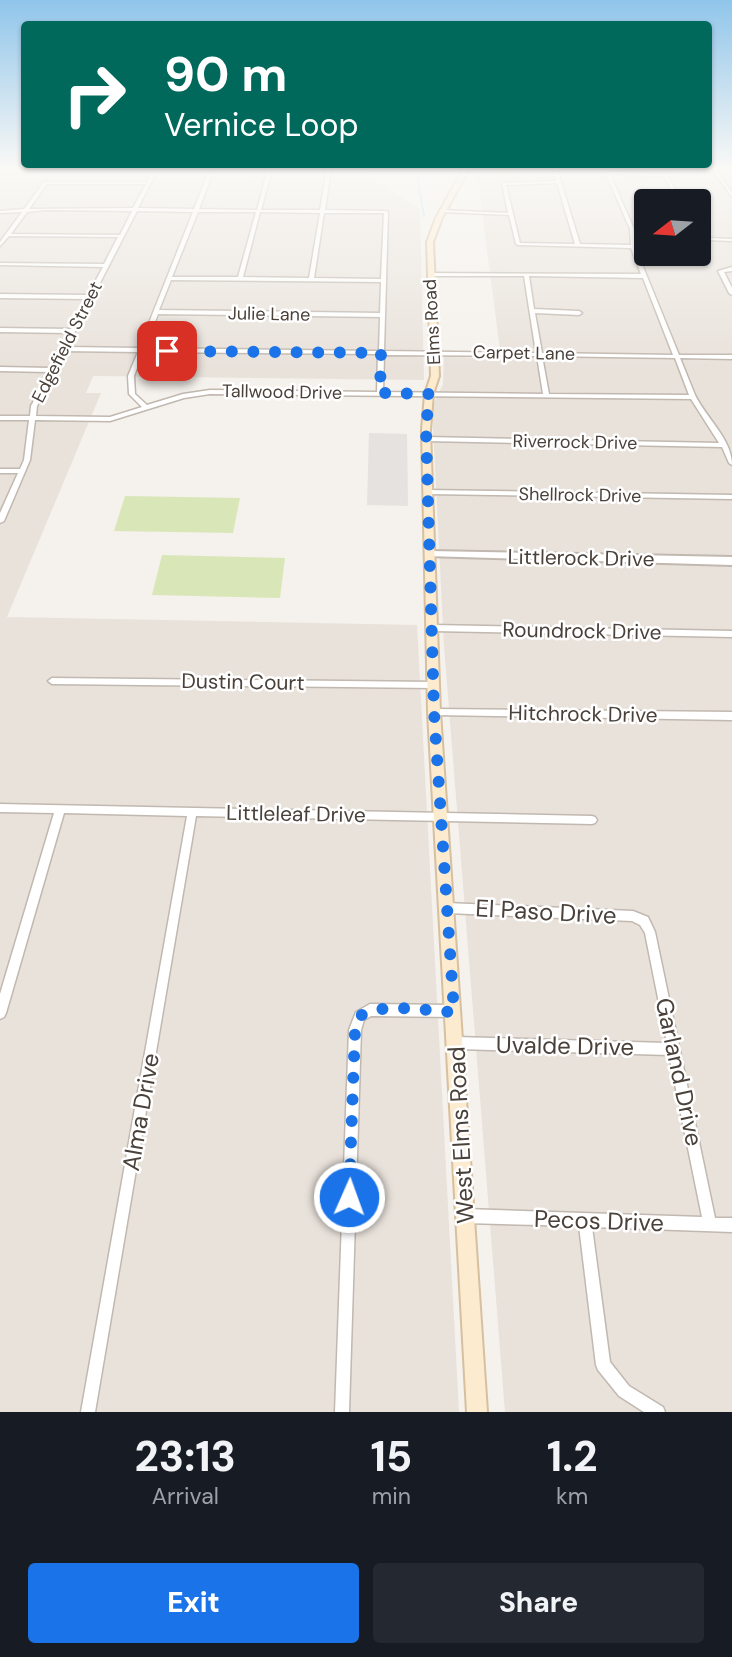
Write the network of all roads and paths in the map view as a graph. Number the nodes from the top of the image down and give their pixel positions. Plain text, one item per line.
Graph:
1 (8, 235) joint
2 (186, 235) edge
3 (252, 235) edge
4 (318, 235) edge
5 (385, 235) edge
6 (433, 235) edge
7 (516, 235) edge
8 (575, 235) edge
9 (632, 235) edge
10 (122, 236) joint
11 (711, 239) edge
12 (732, 240) edge
13 (0, 245) edge
14 (578, 246) junction
15 (632, 247) junction
16 (0, 264) edge
17 (107, 266) junction
18 (732, 269) edge
19 (430, 274) junction
20 (526, 275) junction
21 (644, 276) junction
22 (170, 278) junction
23 (240, 279) junction
24 (311, 280) junction
25 (384, 281) junction
26 (732, 293) edge
27 (0, 296) edge
28 (90, 297) junction
29 (156, 312) junction
30 (532, 312) junction
31 (579, 313) dead end
32 (383, 315) junction
33 (0, 330) edge
34 (73, 331) junction
35 (64, 349) junction
36 (142, 350) junction
37 (435, 352) junction
38 (381, 353) junction
39 (539, 354) junction
40 (678, 356) junction
41 (732, 357) edge
42 (0, 369) edge
43 (52, 370) junction
44 (380, 393) junction
45 (429, 394) junction
46 (546, 394) junction
47 (693, 397) junction
48 (146, 408) junction
49 (0, 418) edge
50 (31, 419) junction
51 (426, 439) junction
52 (724, 444) junction
53 (732, 463) edge
54 (0, 471) edge
55 (22, 471) junction
56 (428, 492) junction
57 (732, 498) edge
58 (0, 521) edge
59 (430, 554) junction
60 (732, 561) edge
61 (433, 628) junction
62 (732, 634) edge
63 (52, 681) dead end
64 (435, 685) junction
65 (434, 712) junction
66 (732, 716) edge
67 (0, 808) edge
68 (60, 809) junction
69 (192, 813) junction
70 (440, 817) junction
71 (593, 820) dead end
72 (447, 908) junction
73 (644, 921) joint
74 (454, 1012) junction
75 (0, 1013) edge
76 (456, 1043) junction
77 (674, 1049) junction
78 (466, 1216) junction
79 (585, 1221) junction
80 (710, 1224) junction
81 (732, 1225) edge
82 (88, 1412) edge
83 (342, 1412) edge
84 (477, 1412) edge
85 (658, 1412) edge

1 - 10 street
1 - 13 street
2 - 22 street
3 - 23 street
4 - 24 street
5 - 25 street
6 - 19 main road, Elms Road
7 - 14 street
8 - 14 street
9 - 15 street
10 - 17 street, Edgefield Street
11 - 12 street
14 - 15 street
15 - 21 street
16 - 17 street
17 - 28 street, Edgefield Street
18 - 26 street
19 - 20 street
19 - 37 main road, Elms Road
20 - 21 street
20 - 30 street
21 - 40 street
22 - 23 street
22 - 29 street
23 - 24 street
24 - 25 street
25 - 32 street
27 - 28 street
28 - 34 street, Edgefield Street
29 - 32 street, Julie Lane
29 - 36 street
30 - 31 street
30 - 39 street
32 - 38 street
33 - 34 street
34 - 35 street, Edgefield Street
35 - 36 street, Carpet Lane
35 - 43 street, Edgefield Street
36 - 38 street, Carpet Lane
36 - 48 street
37 - 38 street, Carpet Lane
37 - 39 street, Carpet Lane
37 - 45 main road, Elms Road
38 - 44 street
39 - 40 street, Carpet Lane
39 - 46 street
40 - 41 street, Carpet Lane
40 - 47 street
42 - 43 street
43 - 50 street, Edgefield Street
44 - 45 street, Tallwood Drive
44 - 48 street, Tallwood Drive
45 - 46 street, Tallwood Drive
45 - 51 main road, Elms Road
46 - 47 street, Tallwood Drive
47 - 52 street
48 - 50 street, Tallwood Drive
49 - 50 street, Tallwood Drive
50 - 55 street, Edgefield Street
51 - 52 street, Riverrock Drive
51 - 56 main road, Elms Road
52 - 53 street
54 - 55 street
55 - 58 street, Edgefield Street
56 - 57 street, Shellrock Drive
56 - 59 main road, Elms Road
59 - 60 street, Littlerock Drive
59 - 61 main road, Elms Road
61 - 62 street, Roundrock Drive
61 - 64 main road, Elms Road
63 - 64 street, Dustin Court
64 - 65 main road, Elms Road
65 - 66 street, Hitchrock Drive
65 - 70 main road, Elms Road
67 - 68 street, Littleleaf Drive
68 - 69 street, Littleleaf Drive
68 - 75 street
69 - 70 street, Littleleaf Drive
69 - 82 street, Alma Drive
70 - 71 street, Littleleaf Drive
70 - 72 main road, West Elms Road
72 - 73 street, El Paso Drive
72 - 74 main road, West Elms Road
73 - 77 street, Garland Drive
74 - 76 main road, West Elms Road
74 - 83 street
76 - 77 street, Uvalde Drive
76 - 78 main road, West Elms Road
77 - 80 street, Garland Drive
78 - 79 street, Pecos Drive
78 - 84 main road, West Elms Road
79 - 80 street, Pecos Drive
79 - 85 street
80 - 81 street, Pecos Drive

